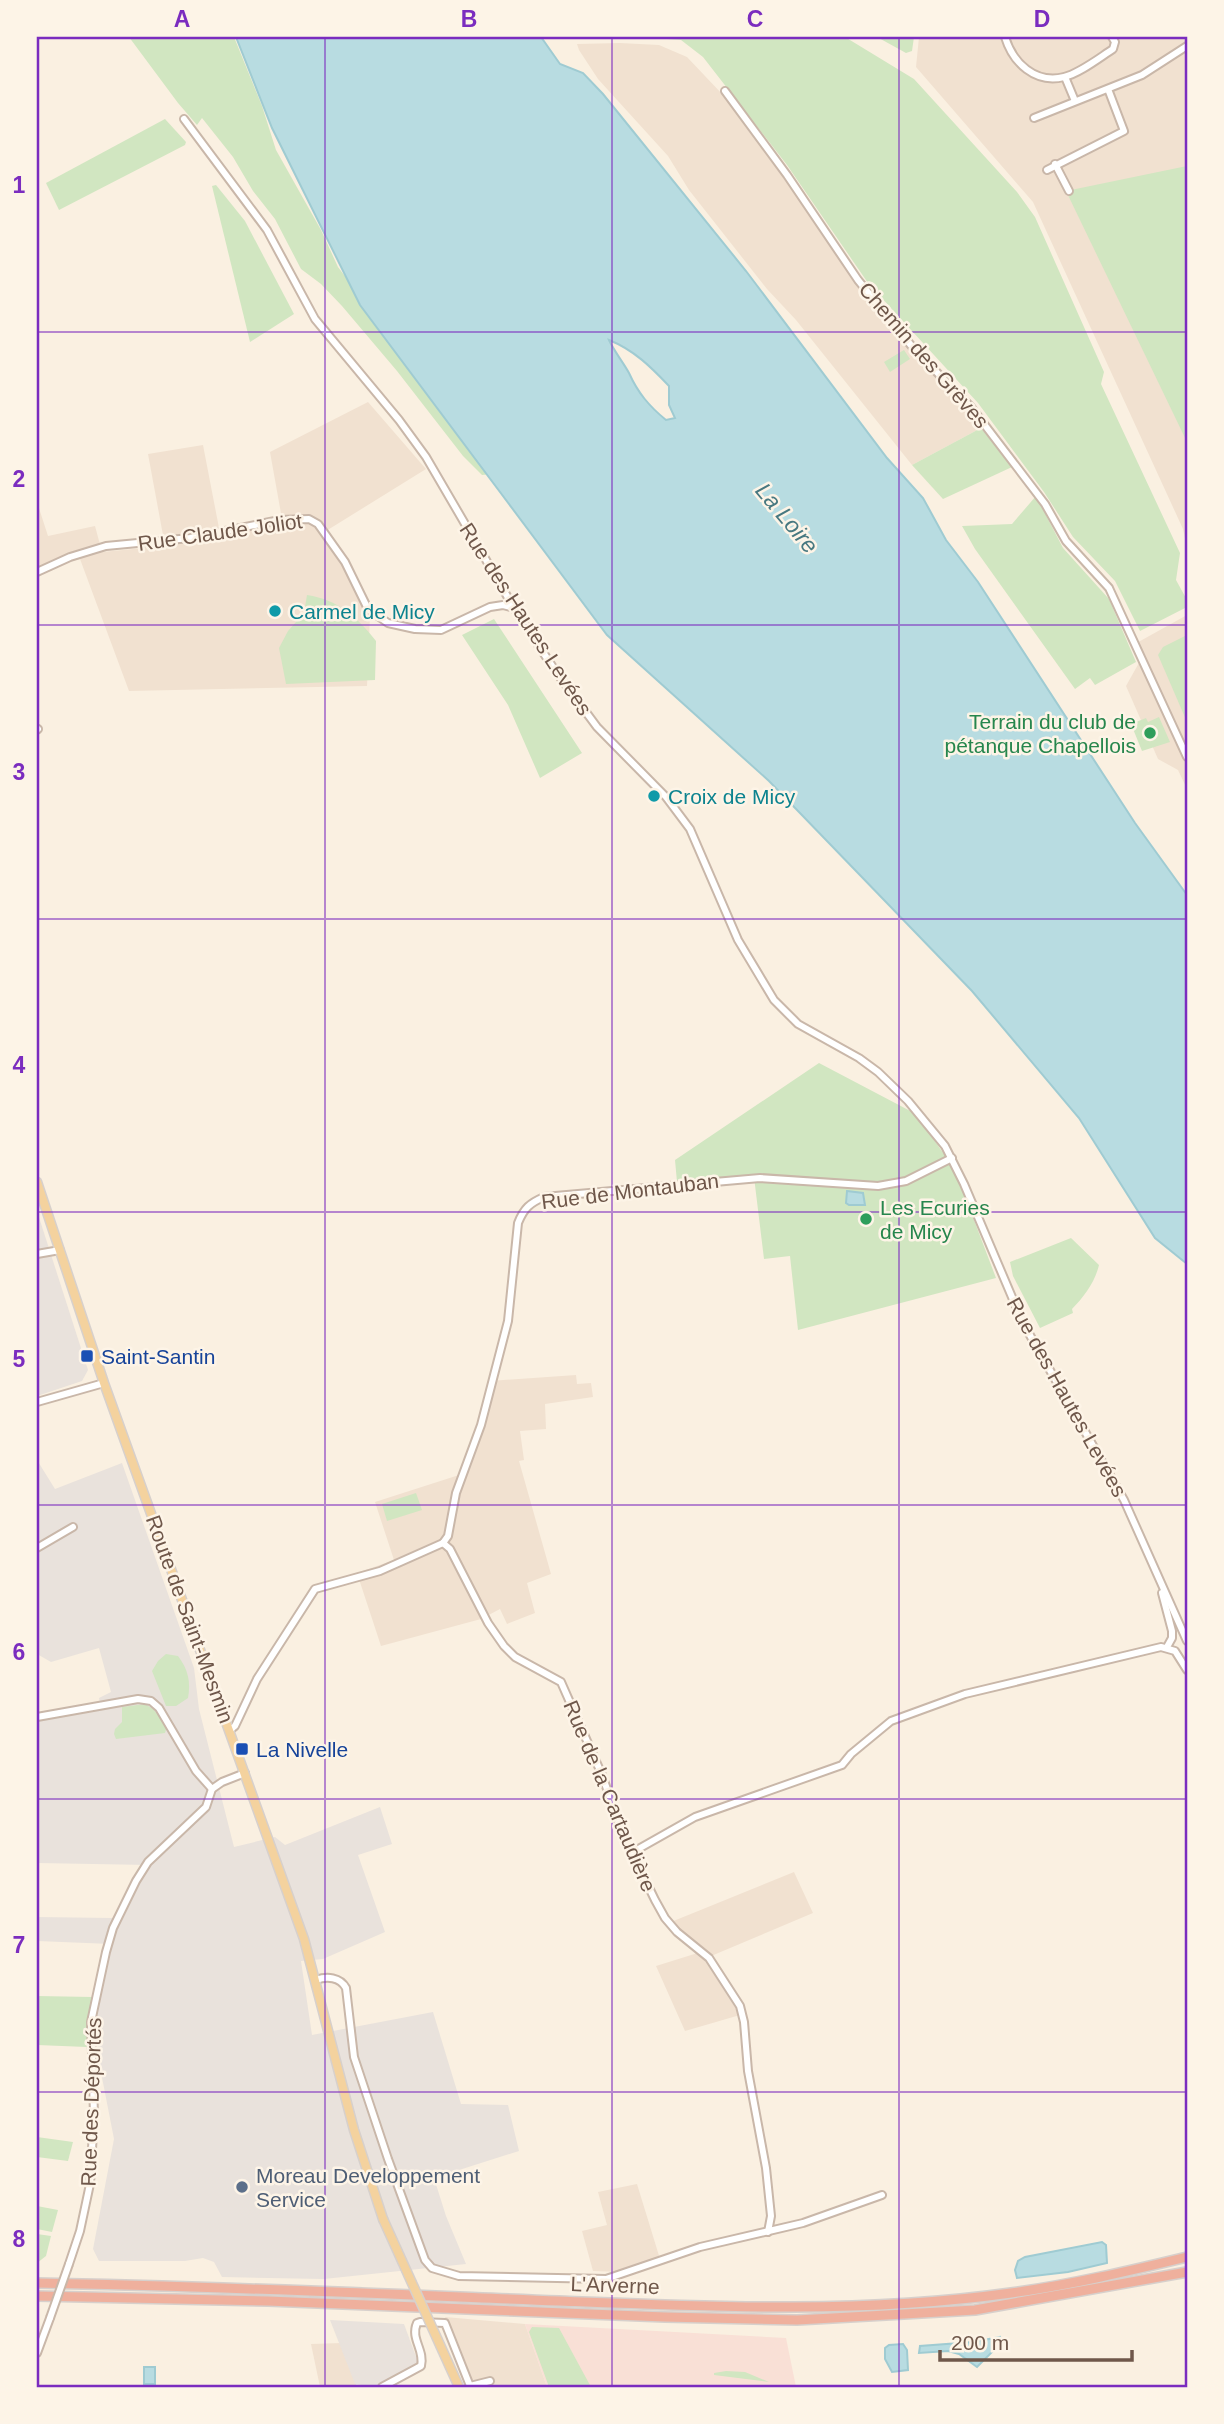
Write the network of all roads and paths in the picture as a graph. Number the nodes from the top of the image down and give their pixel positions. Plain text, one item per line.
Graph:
1 (1005, 37) edge
2 (1112, 37) edge
3 (1187, 46) edge
4 (1065, 77) junction
5 (1108, 89) junction
6 (725, 91) dead end
7 (1075, 101) junction
8 (1034, 118) dead end
9 (184, 119) dead end
10 (1055, 164) junction
11 (1047, 170) dead end
12 (1069, 191) dead end
13 (37, 572) edge
14 (514, 608) junction
15 (1187, 757) edge
16 (952, 1158) junction
17 (37, 1182) edge
18 (60, 1250) junction
19 (37, 1254) edge
20 (104, 1383) junction
21 (37, 1402) edge
22 (73, 1527) dead end
23 (443, 1542) junction
24 (37, 1548) edge
25 (1163, 1588) junction
26 (1187, 1641) edge
27 (1167, 1647) junction
28 (1187, 1670) edge
29 (37, 1717) edge
30 (230, 1730) junction
31 (245, 1773) junction
32 (212, 1789) junction
33 (633, 1852) junction
34 (316, 1980) junction
35 (882, 2195) dead end
36 (768, 2232) junction
37 (1187, 2257) edge
38 (1187, 2272) edge
39 (37, 2283) edge
40 (37, 2296) edge
41 (37, 2353) edge
42 (490, 2381) dead end
43 (382, 2387) edge
44 (459, 2387) edge

1 - 4 street
2 - 4 street
3 - 5 street
4 - 7 street
5 - 7 street
5 - 10 street
6 - 15 street, Chemin des Grèves
7 - 8 street
9 - 14 street, Rue des Hautes Levées
10 - 11 street
10 - 12 street
13 - 14 street, Rue Claude Joliot
14 - 16 street, Rue des Hautes Levées
16 - 23 street, Rue de Montauban
16 - 25 street, Rue des Hautes Levées
17 - 18 main road, Route de Saint-Mesmin
18 - 19 street
18 - 20 main road, Route de Saint-Mesmin
20 - 21 street
20 - 30 main road, Route de Saint-Mesmin
22 - 24 street
23 - 30 street
23 - 33 street, Rue de la Cartaudière
25 - 26 street, Rue des Hautes Levées
25 - 27 street
27 - 28 street
27 - 33 street
29 - 32 street
30 - 31 main road, Route de Saint-Mesmin
31 - 32 street
31 - 34 main road, Route de Saint-Mesmin
32 - 41 street, Rue des Déportés, bridge
33 - 36 street, Rue de la Cartaudière
34 - 36 street
34 - 44 main road, Route de Saint-Mesmin, bridge
35 - 36 street
37 - 39 highway, L'Arverne
38 - 40 highway, L'Arverne
42 - 43 street

